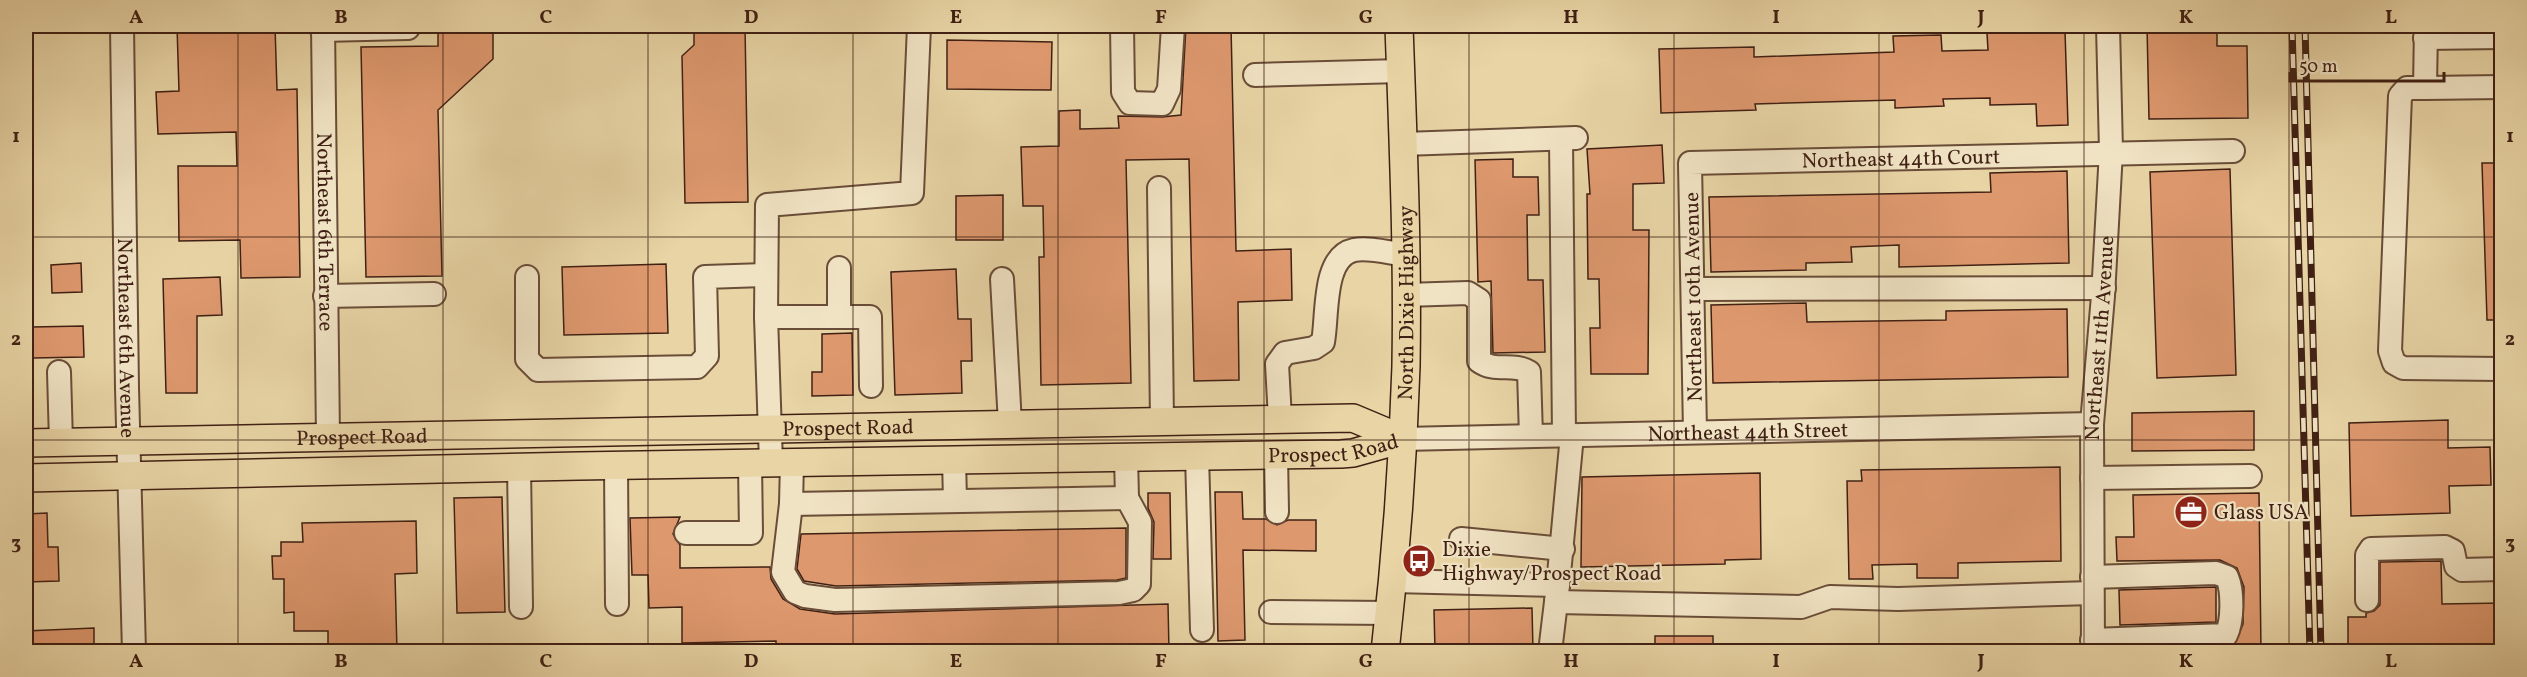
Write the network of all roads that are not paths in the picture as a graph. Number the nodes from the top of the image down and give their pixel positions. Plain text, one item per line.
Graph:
1 (122, 26) edge
2 (919, 26) edge
3 (1122, 26) edge
4 (1173, 26) edge
5 (1399, 26) edge
6 (2108, 26) edge
7 (322, 28) edge
8 (408, 28) dead end
9 (2426, 32) edge
10 (2502, 38) edge
11 (1401, 70) junction
12 (1255, 75) dead end
13 (2502, 87) edge
14 (2425, 88) junction
15 (1403, 144) junction
16 (2111, 151) junction
17 (2233, 151) dead end
18 (1690, 163) joint
19 (1159, 188) dead end
20 (1406, 255) junction
21 (839, 268) dead end
22 (766, 275) junction
23 (526, 277) dead end
24 (1002, 279) dead end
25 (2104, 288) junction
26 (1693, 289) junction
27 (434, 294) dead end
28 (1406, 295) junction
29 (325, 296) junction
30 (766, 317) junction
31 (839, 317) junction
32 (2502, 369) edge
33 (59, 372) dead end
34 (871, 386) dead end
35 (1280, 419) junction
36 (1162, 421) junction
37 (1010, 424) junction
38 (2092, 424) junction
39 (771, 428) junction
40 (1695, 432) junction
41 (1568, 435) junction
42 (1531, 436) junction
43 (328, 437) junction
44 (1403, 439) junction
45 (128, 441) junction
46 (61, 442) junction
47 (26, 443) edge
48 (1276, 455) junction
49 (1197, 456) junction
50 (1126, 457) junction
51 (954, 459) junction
52 (771, 463) junction
53 (615, 465) junction
54 (519, 467) junction
55 (129, 475) junction
56 (2250, 476) dead end
57 (26, 478) edge
58 (2092, 478) junction
59 (1127, 498) junction
60 (955, 501) junction
61 (791, 504) junction
62 (1277, 512) dead end
63 (686, 533) dead end
64 (1461, 539) dead end
65 (1563, 549) junction
66 (2502, 569) edge
67 (1393, 581) junction
68 (2092, 585) junction
69 (1557, 593) junction
70 (2367, 600) dead end
71 (617, 604) dead end
72 (521, 607) dead end
73 (1271, 612) dead end
74 (1390, 613) junction
75 (1202, 630) dead end
76 (2092, 646) edge
77 (134, 651) edge
78 (1385, 651) edge
79 (1550, 651) edge

1 - 45 street, Northeast 6th Avenue
2 - 22 street
3 - 4 street
5 - 11 main road, North Dixie Highway
6 - 16 street, Northeast 11th Avenue
7 - 8 street
7 - 29 street, Northeast 6th Terrace
9 - 10 street
9 - 14 street
11 - 12 street
11 - 15 main road, North Dixie Highway
13 - 14 street
14 - 32 street
15 - 20 main road, North Dixie Highway
15 - 41 street
16 - 17 street, Northeast 44th Court
16 - 18 street, Northeast 44th Court
16 - 25 street, Northeast 11th Avenue
18 - 26 street, Northeast 10th Avenue
19 - 36 street
20 - 28 main road, North Dixie Highway
20 - 35 street
21 - 31 street
22 - 23 street
22 - 30 street
24 - 37 street
25 - 26 street
25 - 38 street, Northeast 11th Avenue
26 - 40 street, Northeast 10th Avenue
27 - 29 street
28 - 42 street
28 - 44 main road, North Dixie Highway
29 - 43 street, Northeast 6th Terrace
30 - 31 street
30 - 39 street
31 - 34 street
33 - 46 street
35 - 36 main road, Prospect Road
35 - 44 main road, Prospect Road
36 - 37 main road, Prospect Road
37 - 39 main road, Prospect Road
38 - 40 street, Northeast 44th Street
38 - 58 street, Northeast 11th Avenue
39 - 43 main road, Prospect Road
39 - 52 street
40 - 41 street, Northeast 44th Street
41 - 42 street, Northeast 44th Street
41 - 65 street
42 - 44 street, Northeast 44th Street
43 - 45 main road, Prospect Road
44 - 48 main road, Prospect Road
44 - 67 main road, North Dixie Highway
45 - 46 main road, Prospect Road
45 - 55 street, Northeast 6th Avenue
46 - 47 main road, Prospect Road
48 - 49 main road, Prospect Road
48 - 62 street
49 - 50 main road, Prospect Road
49 - 75 street
50 - 51 main road, Prospect Road
50 - 59 street
51 - 52 main road, Prospect Road
51 - 60 street
52 - 53 main road, Prospect Road
52 - 61 street
52 - 63 street
53 - 54 main road, Prospect Road
53 - 71 street
54 - 55 main road, Prospect Road
54 - 72 street
55 - 57 main road, Prospect Road
55 - 77 street, Northeast 6th Avenue
56 - 58 street
58 - 68 street, Northeast 11th Avenue
59 - 60 street
59 - 61 street
60 - 61 street
64 - 65 street
65 - 69 street
66 - 70 street
67 - 69 street
67 - 74 main road, North Dixie Highway
68 - 69 street
68 - 76 street, Northeast 11th Avenue
68 - 76 street
69 - 79 street
73 - 74 street
74 - 78 main road, North Dixie Highway

